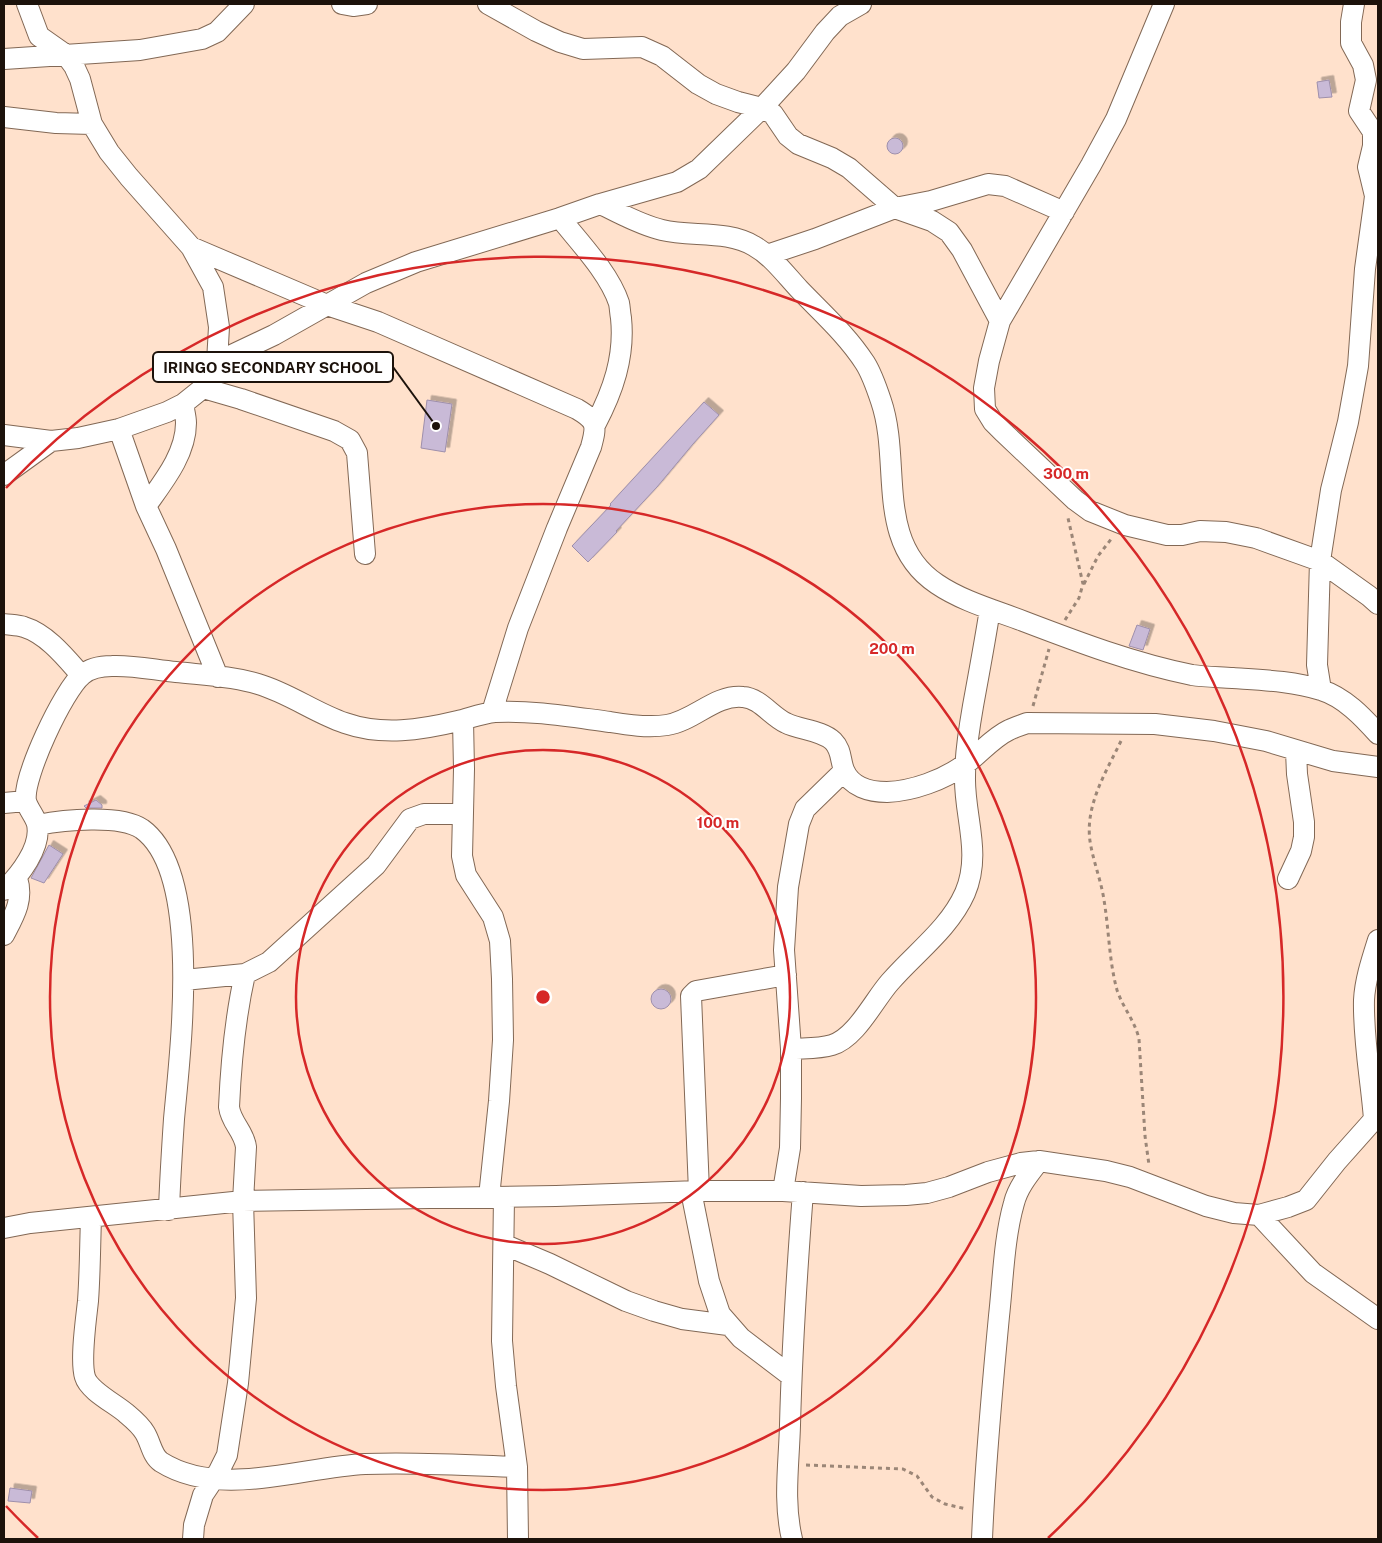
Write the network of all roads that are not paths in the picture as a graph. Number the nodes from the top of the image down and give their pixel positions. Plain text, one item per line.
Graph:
1 (27, 4) edge
2 (244, 4) edge
3 (342, 4) edge
4 (367, 4) edge
5 (488, 4) edge
6 (862, 4) edge
7 (1164, 4) edge
8 (1354, 4) edge
9 (66, 55) junction
10 (4, 59) edge
11 (762, 108) junction
12 (4, 117) edge
13 (92, 124) junction
14 (600, 204) junction
15 (895, 208) junction
16 (1064, 212) junction
17 (560, 218) junction
18 (191, 247) junction
19 (767, 255) junction
20 (327, 305) junction
21 (1000, 321) junction
22 (217, 362) junction
23 (203, 388) junction
24 (183, 404) junction
25 (595, 425) junction
26 (119, 429) junction
27 (4, 435) edge
28 (51, 441) junction
29 (4, 475) edge
30 (146, 506) junction
31 (365, 554) dead end
32 (1320, 561) junction
33 (1378, 604) edge
34 (990, 609) junction
35 (4, 624) edge
36 (82, 675) junction
37 (218, 677) junction
38 (1321, 690) junction
39 (492, 712) junction
40 (463, 720) junction
41 (1378, 734) edge
42 (1296, 751) junction
43 (965, 764) junction
44 (1378, 767) edge
45 (844, 771) junction
46 (26, 801) junction
47 (4, 803) edge
48 (463, 814) junction
49 (38, 825) junction
50 (1288, 879) dead end
51 (10, 884) edge
52 (4, 935) edge
53 (1378, 940) edge
54 (245, 974) junction
55 (786, 975) junction
56 (184, 980) junction
57 (791, 1049) junction
58 (1376, 1117) edge
59 (1039, 1161) junction
60 (695, 1191) junction
61 (783, 1191) junction
62 (803, 1192) junction
63 (497, 1197) junction
64 (243, 1201) junction
65 (169, 1210) junction
66 (1259, 1215) junction
67 (91, 1218) junction
68 (4, 1228) edge
69 (504, 1245) junction
70 (1378, 1319) edge
71 (728, 1325) junction
72 (791, 1376) junction
73 (517, 1467) junction
74 (213, 1480) junction
75 (193, 1539) edge
76 (518, 1539) edge
77 (792, 1539) edge
78 (982, 1539) edge

1 - 9 street
2 - 9 street
3 - 4 street
5 - 11 street
6 - 11 street
7 - 16 street
8 - 32 street
9 - 10 street
9 - 13 street
11 - 14 street
11 - 15 street
12 - 13 street
13 - 18 street
14 - 17 street
14 - 19 street
15 - 16 street
15 - 19 street
15 - 21 street
16 - 21 street
17 - 20 street
17 - 25 street
18 - 20 street
18 - 22 street
19 - 34 street
20 - 22 street
20 - 25 street
21 - 32 street
22 - 23 street
23 - 24 street
23 - 31 street
24 - 26 street
24 - 30 street
25 - 39 street
26 - 28 street
26 - 30 street
27 - 28 street
28 - 29 street
30 - 37 street
32 - 33 street
32 - 38 street
34 - 38 street
34 - 43 street
35 - 36 street
36 - 37 street
36 - 46 street
37 - 40 street
38 - 41 street
39 - 40 street
39 - 45 street
40 - 48 street
42 - 43 street
42 - 44 street
42 - 50 street
43 - 45 street
43 - 57 street
45 - 55 street
46 - 47 street
46 - 49 street
48 - 54 street
48 - 63 street
49 - 51 street
49 - 56 street
51 - 52 street
53 - 58 street
54 - 56 street
54 - 64 street
55 - 57 street
55 - 60 street
56 - 65 street
57 - 61 street
58 - 66 street
59 - 62 street
59 - 66 street
59 - 78 street
60 - 61 street
60 - 63 street
60 - 71 street
61 - 62 street
62 - 72 street
63 - 64 street
63 - 69 street
64 - 65 street
64 - 74 street
65 - 67 street
66 - 70 street
67 - 68 street
67 - 74 street
69 - 71 street
69 - 73 street
71 - 72 street
72 - 77 street
73 - 74 street
73 - 76 street
74 - 75 street

